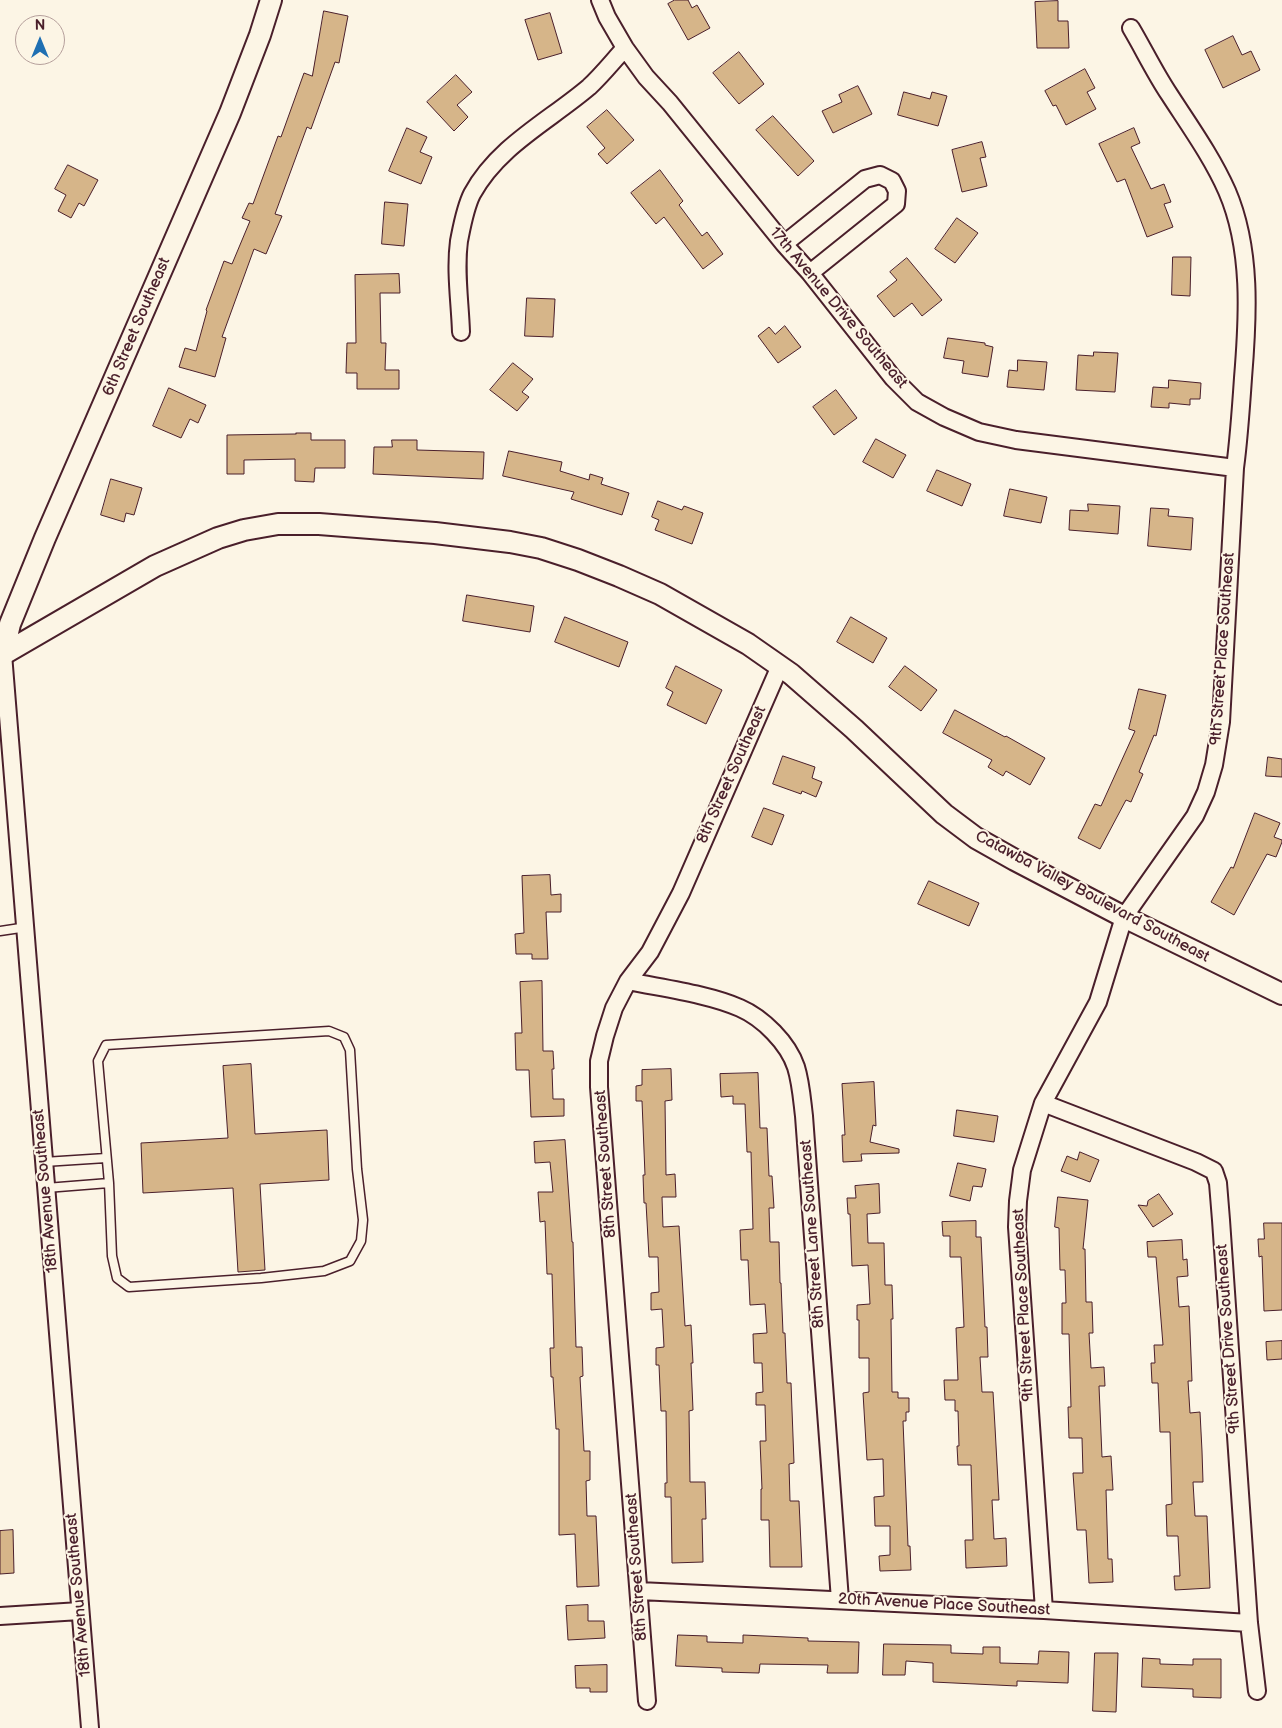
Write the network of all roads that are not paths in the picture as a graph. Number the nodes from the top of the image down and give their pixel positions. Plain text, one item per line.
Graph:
1 (271, 0) edge
2 (600, 0) edge
3 (1131, 28) dead end
4 (625, 48) junction
5 (784, 244) junction
6 (810, 273) junction
7 (461, 332) dead end
8 (1235, 468) junction
9 (2, 655) edge
10 (780, 666) junction
11 (1124, 916) junction
12 (27, 927) junction
13 (0, 931) edge
14 (628, 981) junction
15 (1282, 994) edge
16 (1043, 1103) junction
17 (106, 1158) junction
18 (44, 1162) junction
19 (109, 1183) junction
20 (46, 1188) junction
21 (639, 1591) junction
22 (840, 1600) junction
23 (1044, 1610) junction
24 (80, 1611) junction
25 (0, 1616) edge
26 (1249, 1623) junction
27 (1257, 1691) dead end
28 (647, 1701) dead end
29 (90, 1728) edge

1 - 9 street, 6th Street Southeast
2 - 4 street, 17th Avenue Drive Southeast
3 - 8 street, 9th Street Place Southeast
4 - 5 street, 17th Avenue Drive Southeast
4 - 7 street
5 - 6 street, 17th Avenue Drive Southeast
5 - 6 street
6 - 8 street, 17th Avenue Drive Southeast
8 - 11 street, 9th Street Place Southeast
9 - 10 street, Catawba Valley Boulevard Southeast
9 - 12 street, 18th Avenue Southeast
10 - 11 street, Catawba Valley Boulevard Southeast
10 - 14 street, 8th Street Southeast
11 - 15 street, Catawba Valley Boulevard Southeast
11 - 16 street, 9th Street Place Southeast
12 - 13 lane
12 - 18 street, 18th Avenue Southeast
14 - 21 street, 8th Street Southeast
14 - 22 street, 8th Street Lane Southeast
16 - 23 street, 9th Street Place Southeast
16 - 26 street, 9th Street Drive Southeast
17 - 18 lane
17 - 19 lane
17 - 19 lane
18 - 20 street, 18th Avenue Southeast
19 - 20 lane
20 - 24 street, 18th Avenue Southeast
21 - 22 street, 20th Avenue Place Southeast
21 - 28 street, 8th Street Southeast
22 - 23 street, 20th Avenue Place Southeast
23 - 26 street, 20th Avenue Place Southeast
24 - 25 street
24 - 29 street, 18th Avenue Southeast
26 - 27 street, 9th Street Drive Southeast

